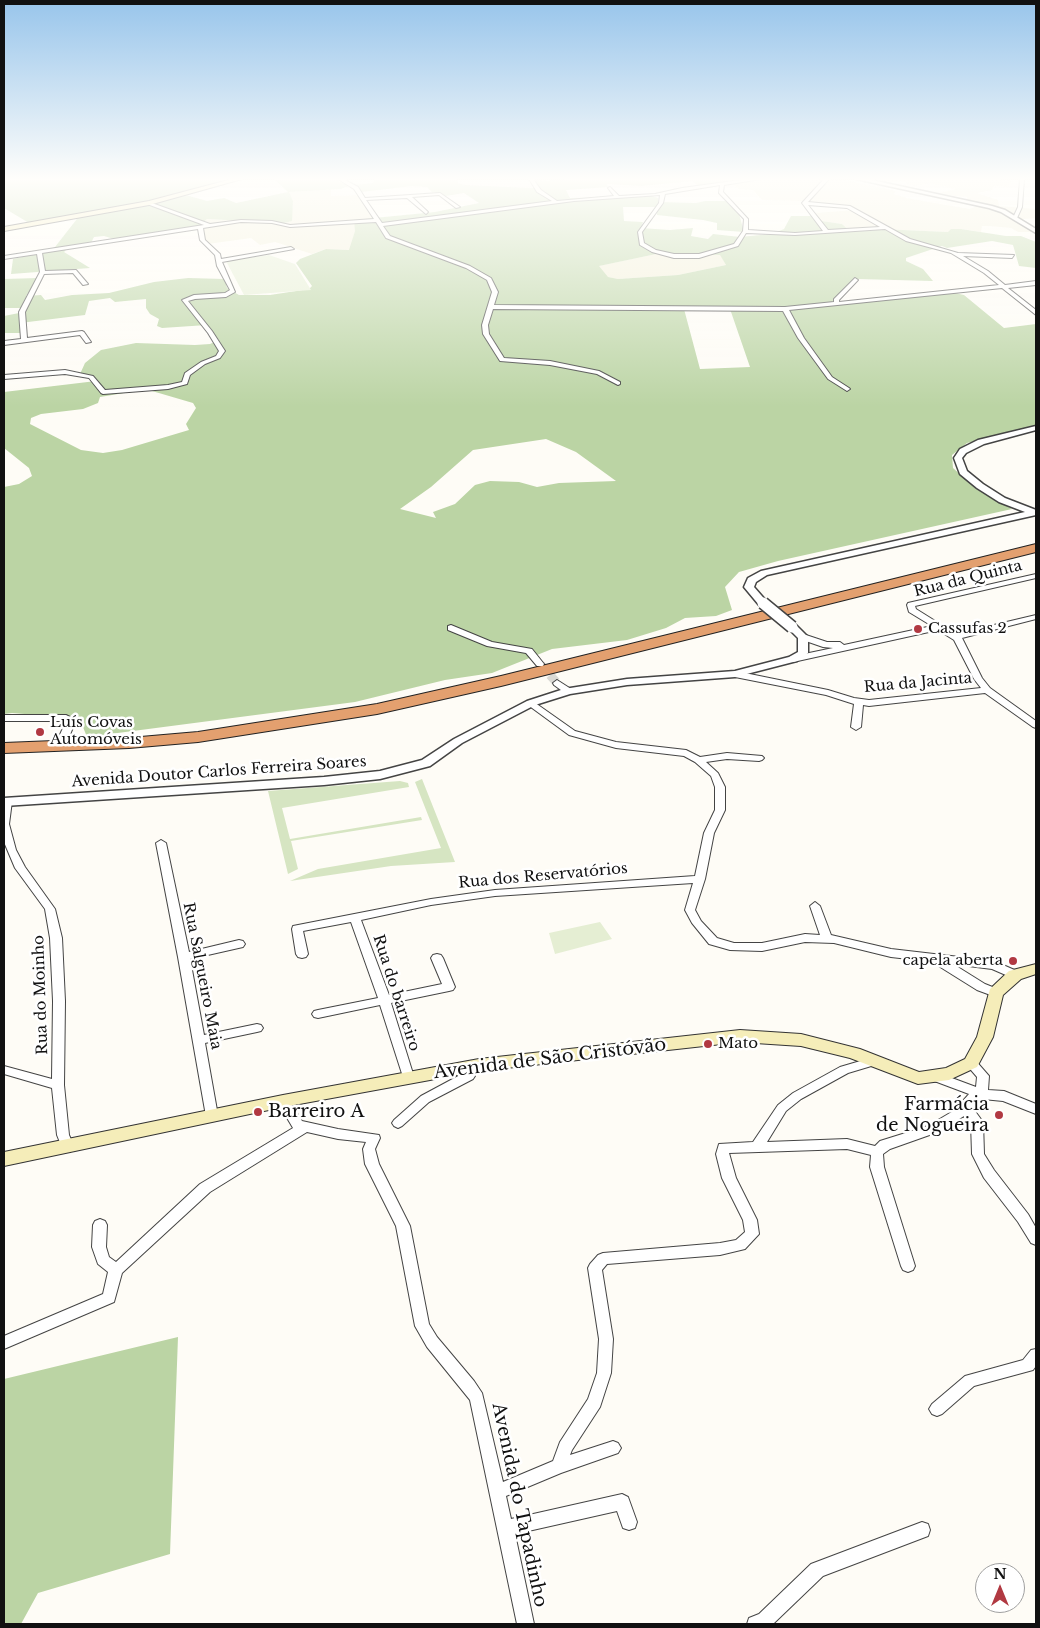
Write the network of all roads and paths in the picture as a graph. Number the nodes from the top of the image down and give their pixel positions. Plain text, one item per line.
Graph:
1 (18, 255) edge
2 (39, 255) edge
3 (218, 255) edge
4 (255, 255) edge
5 (436, 255) edge
6 (670, 255) edge
7 (691, 255) edge
8 (957, 255) edge
9 (983, 255) edge
10 (1012, 256) dead end
11 (4, 257) edge
12 (219, 261) junction
13 (42, 273) junction
14 (855, 280) dead end
15 (1036, 283) edge
16 (85, 284) dead end
17 (1004, 286) junction
18 (837, 304) junction
19 (491, 307) junction
20 (785, 308) junction
21 (1036, 313) edge
22 (24, 340) junction
23 (88, 342) dead end
24 (4, 343) edge
25 (4, 377) edge
26 (618, 383) dead end
27 (847, 389) dead end
28 (1036, 428) edge
29 (1036, 513) edge
30 (1036, 548) edge
31 (1036, 557) edge
32 (1036, 576) edge
33 (1036, 617) edge
34 (938, 627) junction
35 (451, 628) dead end
36 (956, 637) junction
37 (803, 643) junction
38 (827, 648) junction
39 (793, 659) junction
40 (540, 664) tunnel mouth
41 (735, 674) junction
42 (557, 683) tunnel mouth
43 (987, 690) junction
44 (568, 691) junction
45 (859, 702) junction
46 (531, 703) junction
47 (4, 718) edge
48 (1036, 725) edge
49 (856, 727) dead end
50 (64, 737) dead end
51 (4, 748) edge
52 (4, 757) edge
53 (759, 758) dead end
54 (698, 760) junction
55 (6, 802) edge
56 (4, 825) edge
57 (161, 843) dead end
58 (700, 879) junction
59 (816, 906) dead end
60 (355, 918) junction
61 (827, 939) junction
62 (239, 944) dead end
63 (302, 954) dead end
64 (184, 957) junction
65 (438, 958) dead end
66 (933, 958) junction
67 (1036, 969) edge
68 (1015, 975) junction
69 (996, 993) junction
70 (384, 1001) junction
71 (318, 1014) dead end
72 (257, 1028) dead end
73 (199, 1040) junction
74 (874, 1061) junction
75 (971, 1063) junction
76 (467, 1067) junction
77 (4, 1070) edge
78 (934, 1076) junction
79 (408, 1077) junction
80 (58, 1085) junction
81 (982, 1094) junction
82 (283, 1101) junction
83 (964, 1107) junction
84 (1036, 1109) edge
85 (212, 1116) junction
86 (398, 1123) dead end
87 (305, 1126) junction
88 (758, 1145) junction
89 (68, 1146) junction
90 (876, 1152) junction
91 (4, 1159) edge
92 (100, 1225) dead end
93 (1036, 1240) edge
94 (908, 1266) dead end
95 (116, 1270) junction
96 (4, 1342) edge
97 (1036, 1355) edge
98 (937, 1410) dead end
99 (613, 1448) dead end
100 (559, 1466) junction
101 (497, 1492) junction
102 (629, 1522) dead end
103 (505, 1528) junction
104 (922, 1530) dead end
105 (526, 1624) edge
106 (755, 1624) edge

1 - 11 street
2 - 13 street
3 - 12 street
4 - 12 street
5 - 19 street
6 - 7 street
8 - 17 street
9 - 10 street
12 - 25 street
13 - 16 street
13 - 22 street
14 - 18 street
15 - 17 street
17 - 18 street
17 - 21 street
18 - 20 street
19 - 20 street
19 - 26 street
20 - 27 street
22 - 23 street
22 - 24 street
28 - 29 street
29 - 37 street, bridge
30 - 51 highway
31 - 52 highway
32 - 34 street, Rua da Quinta
33 - 36 street
34 - 36 street
34 - 38 street
35 - 40 street
36 - 43 street
37 - 38 street
37 - 39 street
38 - 39 street
39 - 41 street, Avenida Doutor Carlos Ferreira Soares
41 - 44 street, Avenida Doutor Carlos Ferreira Soares
41 - 45 street, Rua da Jacinta
42 - 44 street
43 - 45 street, Rua da Jacinta
43 - 48 street
44 - 46 street, Avenida Doutor Carlos Ferreira Soares
45 - 49 street
46 - 54 street
46 - 55 street, Avenida Doutor Carlos Ferreira Soares
47 - 50 street
53 - 54 street
54 - 58 street
55 - 56 street, Rua do Moinho
56 - 80 street, Rua do Moinho
57 - 64 street, Rua Salgueiro Maia
58 - 60 street, Rua dos Reservatórios
58 - 61 street
59 - 61 street
60 - 63 street, Rua dos Reservatórios
60 - 70 street, Rua do barreiro
61 - 66 street
62 - 64 street
64 - 73 street, Rua Salgueiro Maia
65 - 70 street
66 - 68 street
66 - 69 street
67 - 68 main road
68 - 69 main road
69 - 75 main road
70 - 71 street
70 - 79 street, Rua do barreiro
72 - 73 street
73 - 85 street, Rua Salgueiro Maia
74 - 76 main road, Avenida de São Cristóvão
74 - 78 main road, Avenida de São Cristóvão
74 - 88 street
75 - 78 main road, Avenida de São Cristóvão
75 - 81 street
76 - 79 main road, Avenida de São Cristóvão
76 - 86 street
77 - 80 street
78 - 81 street
79 - 82 main road, Avenida de São Cristóvão
80 - 89 street, Rua do Moinho
81 - 83 street
81 - 84 street
82 - 85 main road, Avenida de São Cristóvão
82 - 87 street
83 - 90 street
83 - 93 street
85 - 89 main road, Avenida de São Cristóvão
87 - 95 street
87 - 101 street, Avenida do Tapadinho
88 - 90 street
88 - 100 street
89 - 91 main road, Avenida de São Cristóvão
90 - 94 street
92 - 95 street
95 - 96 street
97 - 98 street
99 - 100 street
100 - 101 street
101 - 103 street, Avenida do Tapadinho
102 - 103 street
103 - 105 street, Avenida do Tapadinho
104 - 106 street

